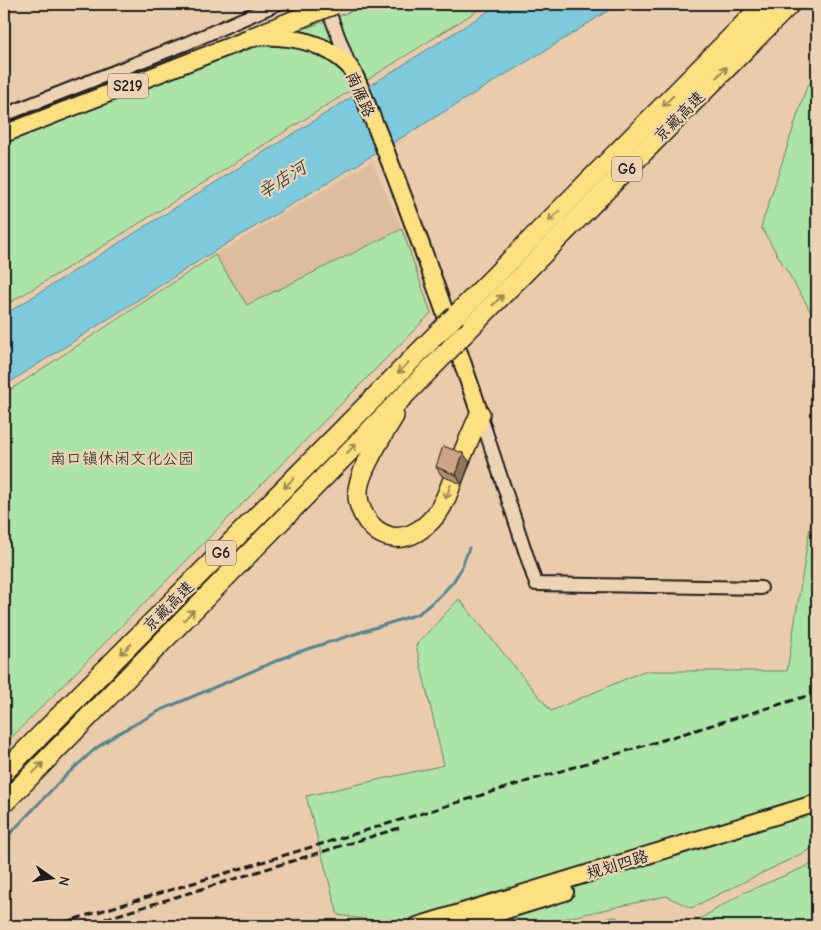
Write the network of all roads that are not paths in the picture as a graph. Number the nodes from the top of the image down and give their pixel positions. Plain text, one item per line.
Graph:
1 (277, 4) edge
2 (764, 4) edge
3 (790, 4) edge
4 (329, 6) edge
5 (263, 7) edge
6 (253, 37) junction
7 (350, 67) junction
8 (4, 115) edge
9 (4, 134) edge
10 (408, 391) junction
11 (480, 414) junction
12 (761, 588) dead end
13 (4, 772) edge
14 (817, 802) edge
15 (4, 803) edge
16 (817, 813) edge
17 (416, 926) edge
18 (455, 926) edge

1 - 5 street
2 -> 13 highway, 京藏高速 / G6, bridge
10 -> 3 highway, 京藏高速 / G6, bridge
4 - 6 highway
4 - 7 street
5 - 8 street
6 - 7 main road, 南雁路
6 - 9 main road, 南雁路 / S219
7 - 11 main road, 南雁路
11 -> 10 highway
15 -> 10 highway, 京藏高速 / G6
11 - 12 street
14 - 17 main road, 规划四路
16 - 18 main road, 规划四路

